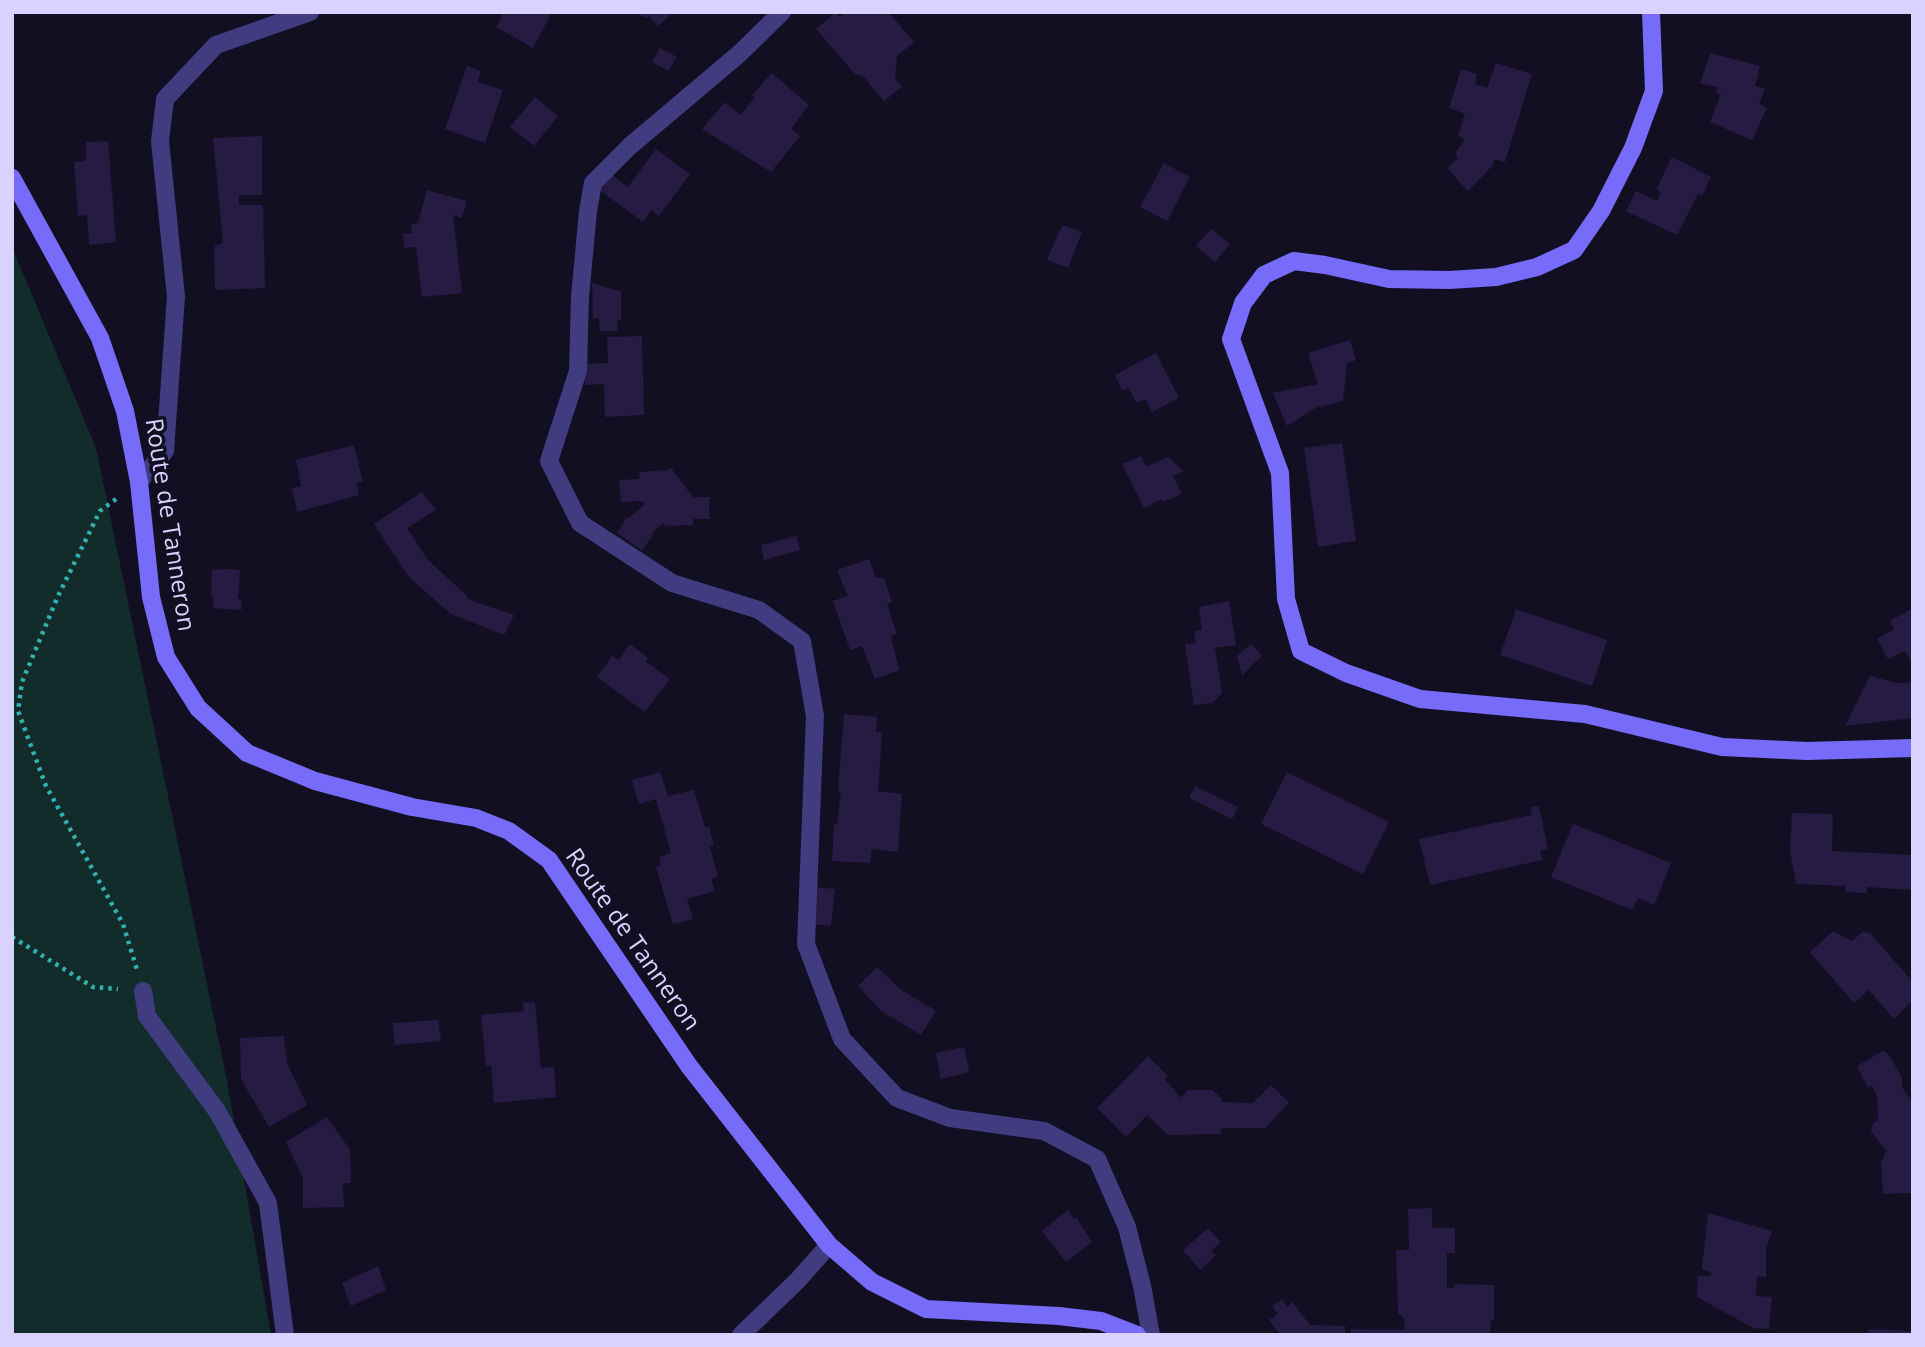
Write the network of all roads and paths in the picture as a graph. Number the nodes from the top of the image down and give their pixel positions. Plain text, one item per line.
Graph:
1 (310, 12) edge
2 (782, 12) edge
3 (1651, 12) edge
4 (12, 178) edge
5 (139, 482) junction
6 (1913, 748) edge
7 (12, 937) edge
8 (143, 991) junction
9 (829, 1245) junction
10 (285, 1335) edge
11 (741, 1335) edge
12 (1137, 1335) edge
13 (1151, 1335) edge

1 - 5 street
2 - 13 street
3 - 6 street
4 - 5 street, Route de Tanneron
5 - 8 path
5 - 9 street, Route de Tanneron
7 - 8 path
8 - 10 street
9 - 11 street
9 - 12 street, Route de Tanneron

